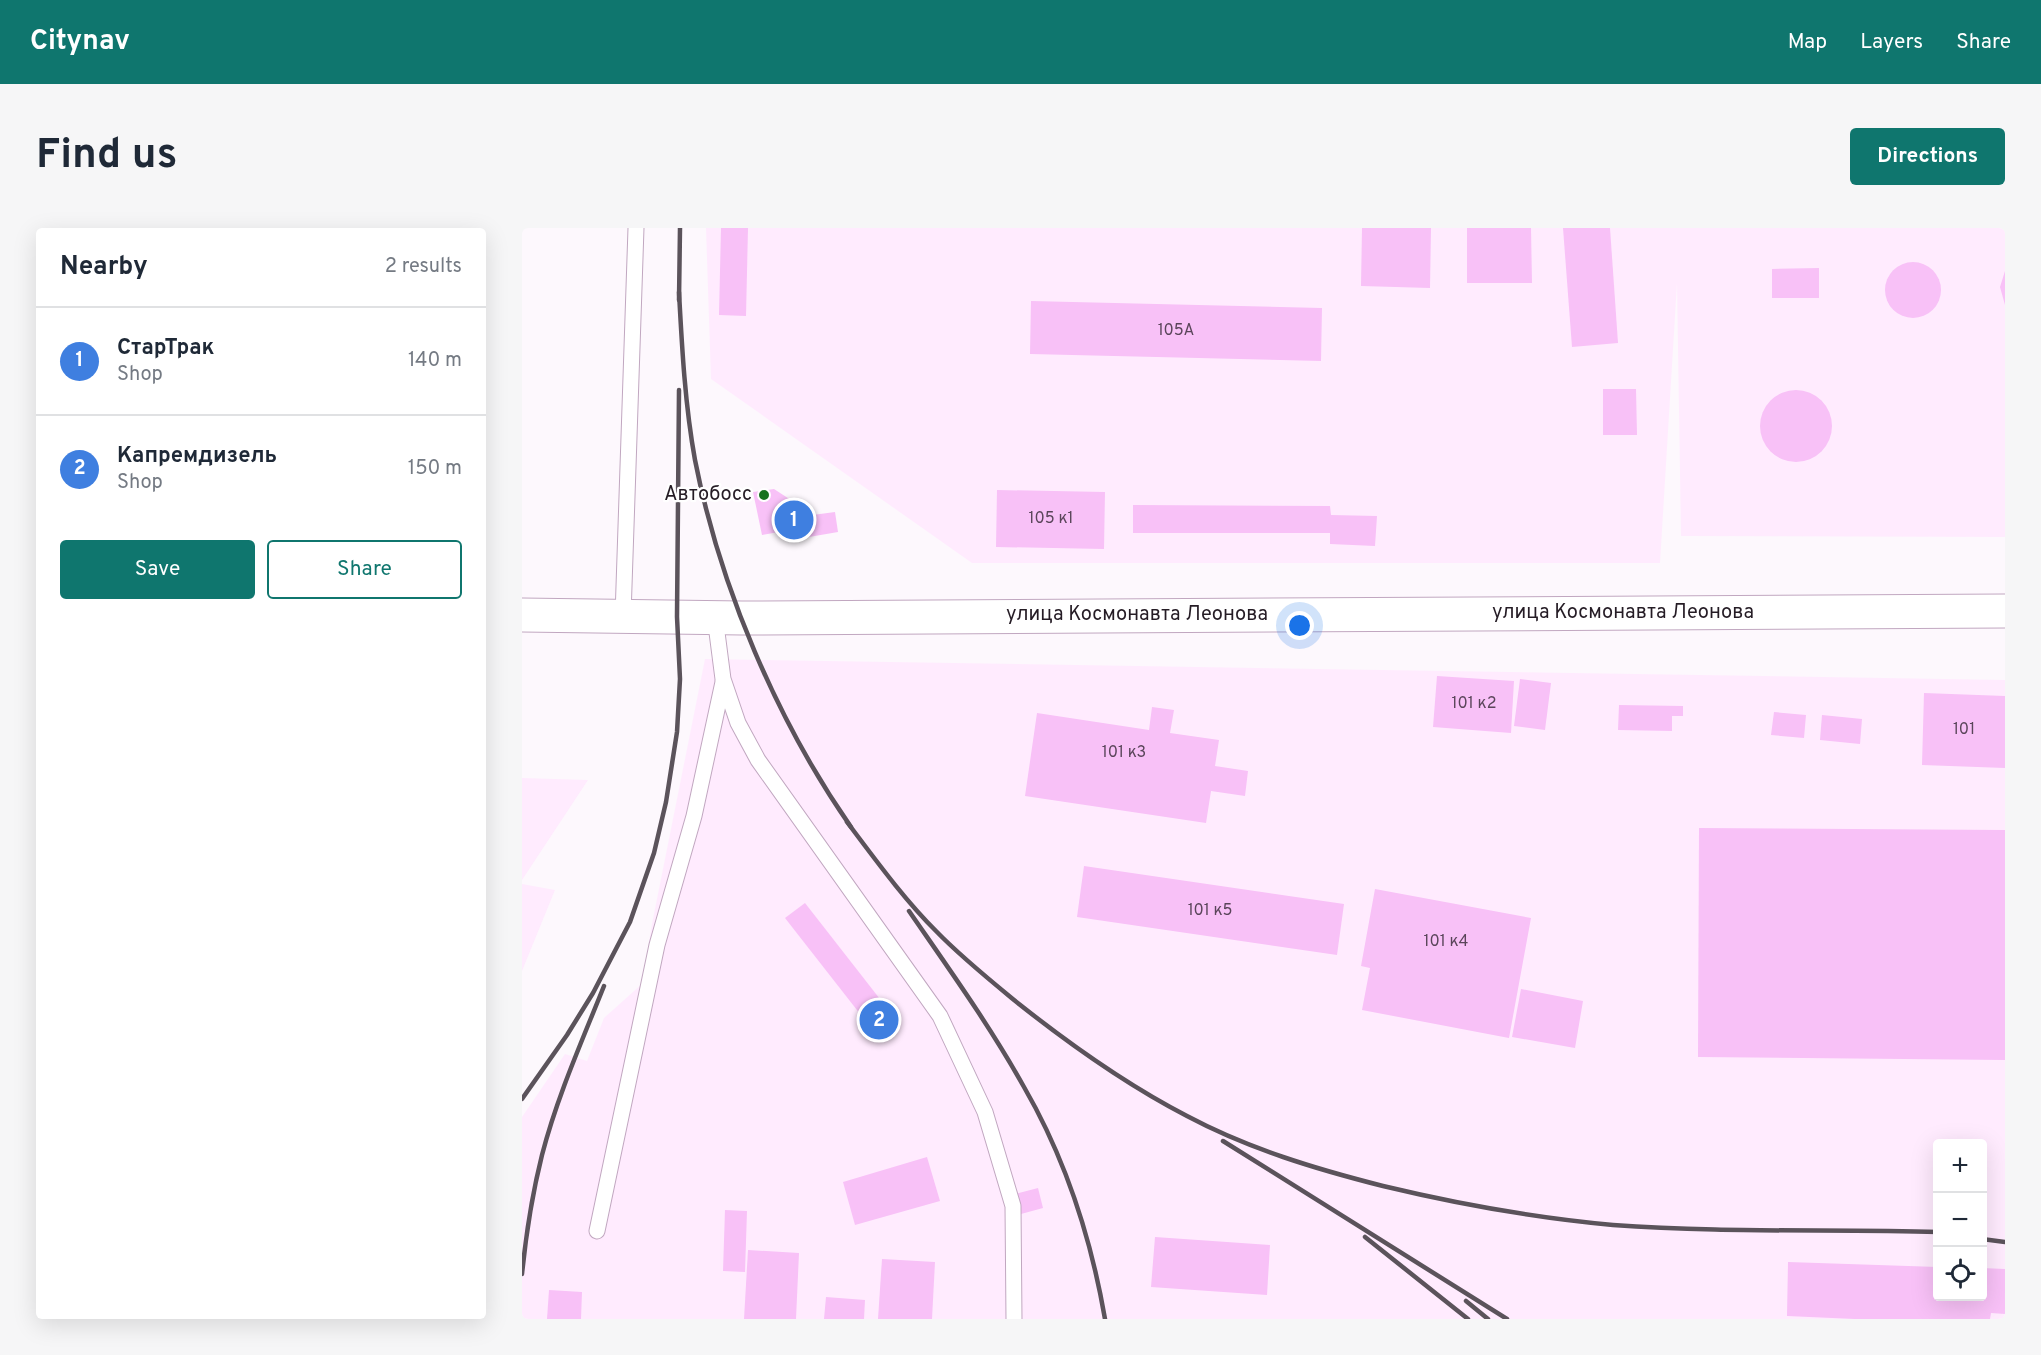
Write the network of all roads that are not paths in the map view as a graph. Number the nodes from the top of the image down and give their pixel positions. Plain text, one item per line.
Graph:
1 (636, 228) edge
2 (2005, 611) edge
3 (522, 615) edge
4 (623, 616) junction
5 (715, 618) junction
6 (723, 679) junction
7 (597, 1231) dead end
8 (1014, 1319) edge

1 - 4 lane
2 - 5 street, улица Космонавта Леонова
3 - 4 street, улица Космонавта Леонова
4 - 5 street, улица Космонавта Леонова
5 - 6 lane
6 - 7 lane
6 - 8 lane

